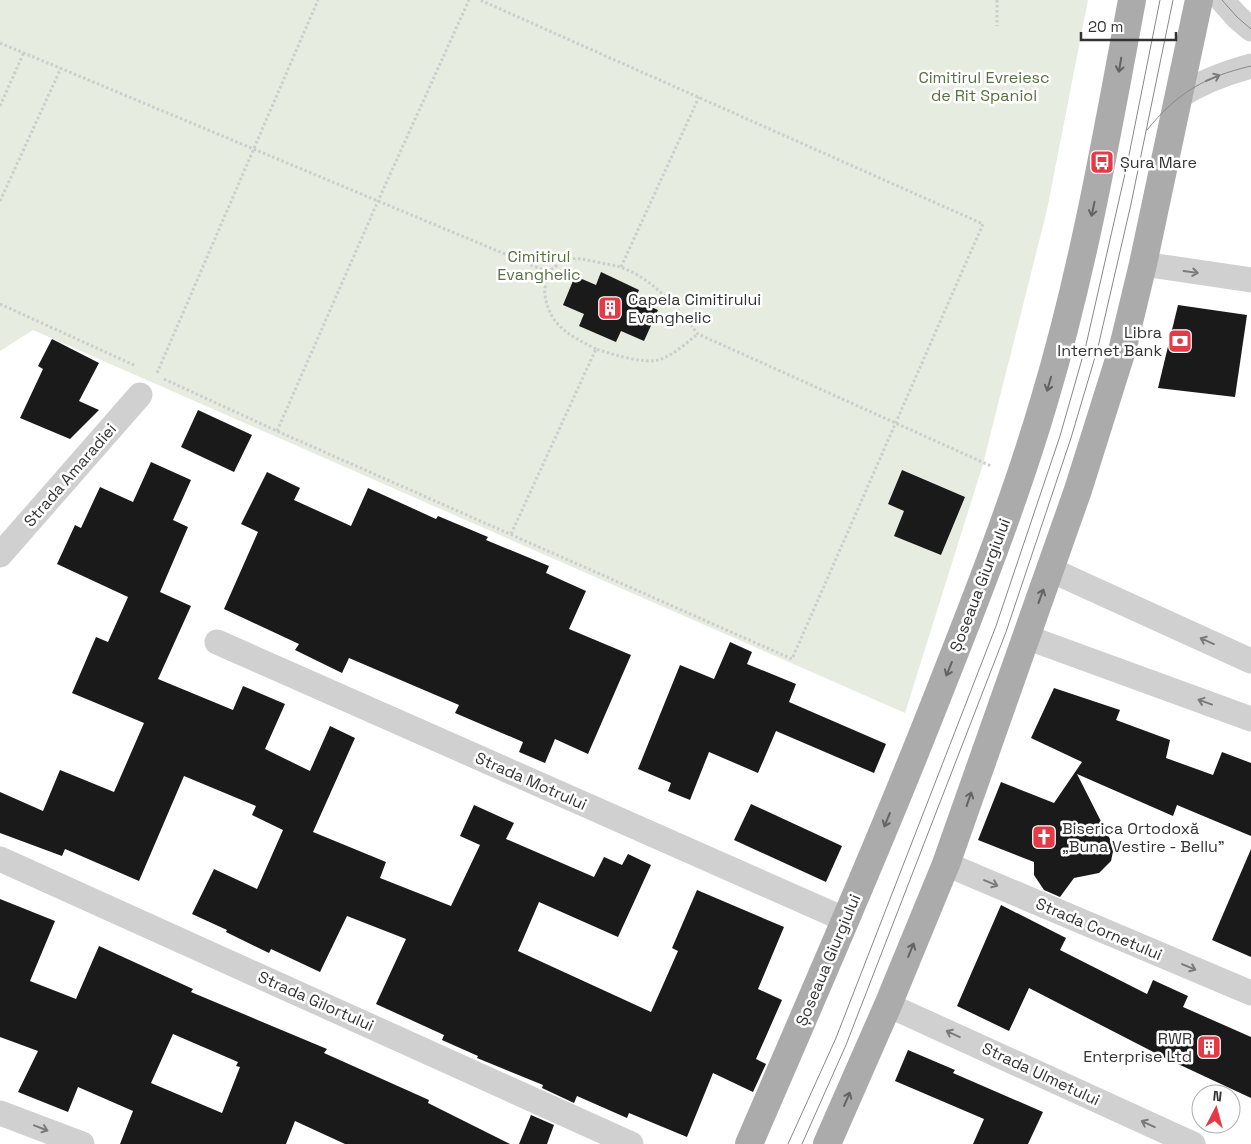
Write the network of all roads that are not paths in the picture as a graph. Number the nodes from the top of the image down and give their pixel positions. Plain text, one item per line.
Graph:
1 (1132, 0) edge
2 (1199, 0) edge
3 (1251, 66) edge
4 (1178, 97) junction
5 (1143, 264) junction
6 (1251, 280) edge
7 (140, 395) dead end
8 (0, 556) edge
9 (1051, 570) junction
10 (1026, 637) junction
11 (217, 642) dead end
12 (1251, 661) edge
13 (1251, 719) edge
14 (0, 859) edge
15 (946, 864) junction
16 (846, 920) junction
17 (1251, 993) edge
18 (888, 1005) junction
19 (0, 1113) edge
20 (82, 1144) edge
21 (631, 1144) edge
22 (749, 1144) edge
23 (827, 1144) edge
24 (1193, 1144) edge

1 -> 16 main road, Șoseaua Giurgiului
2 - 4 main road
4 -> 3 street
4 - 5 main road
5 -> 6 street
5 - 9 main road
7 - 8 street, Strada Amaradiei
10 -> 9 main road
12 -> 9 street
13 -> 10 street
15 -> 10 main road
11 - 16 street, Strada Motrului
14 - 21 street, Strada Gilortului
15 -> 17 street, Strada Cornetului
18 -> 15 main road
16 - 22 main road, Șoseaua Giurgiului
23 -> 18 main road
24 -> 18 street, Strada Ulmetului
19 -> 20 street

